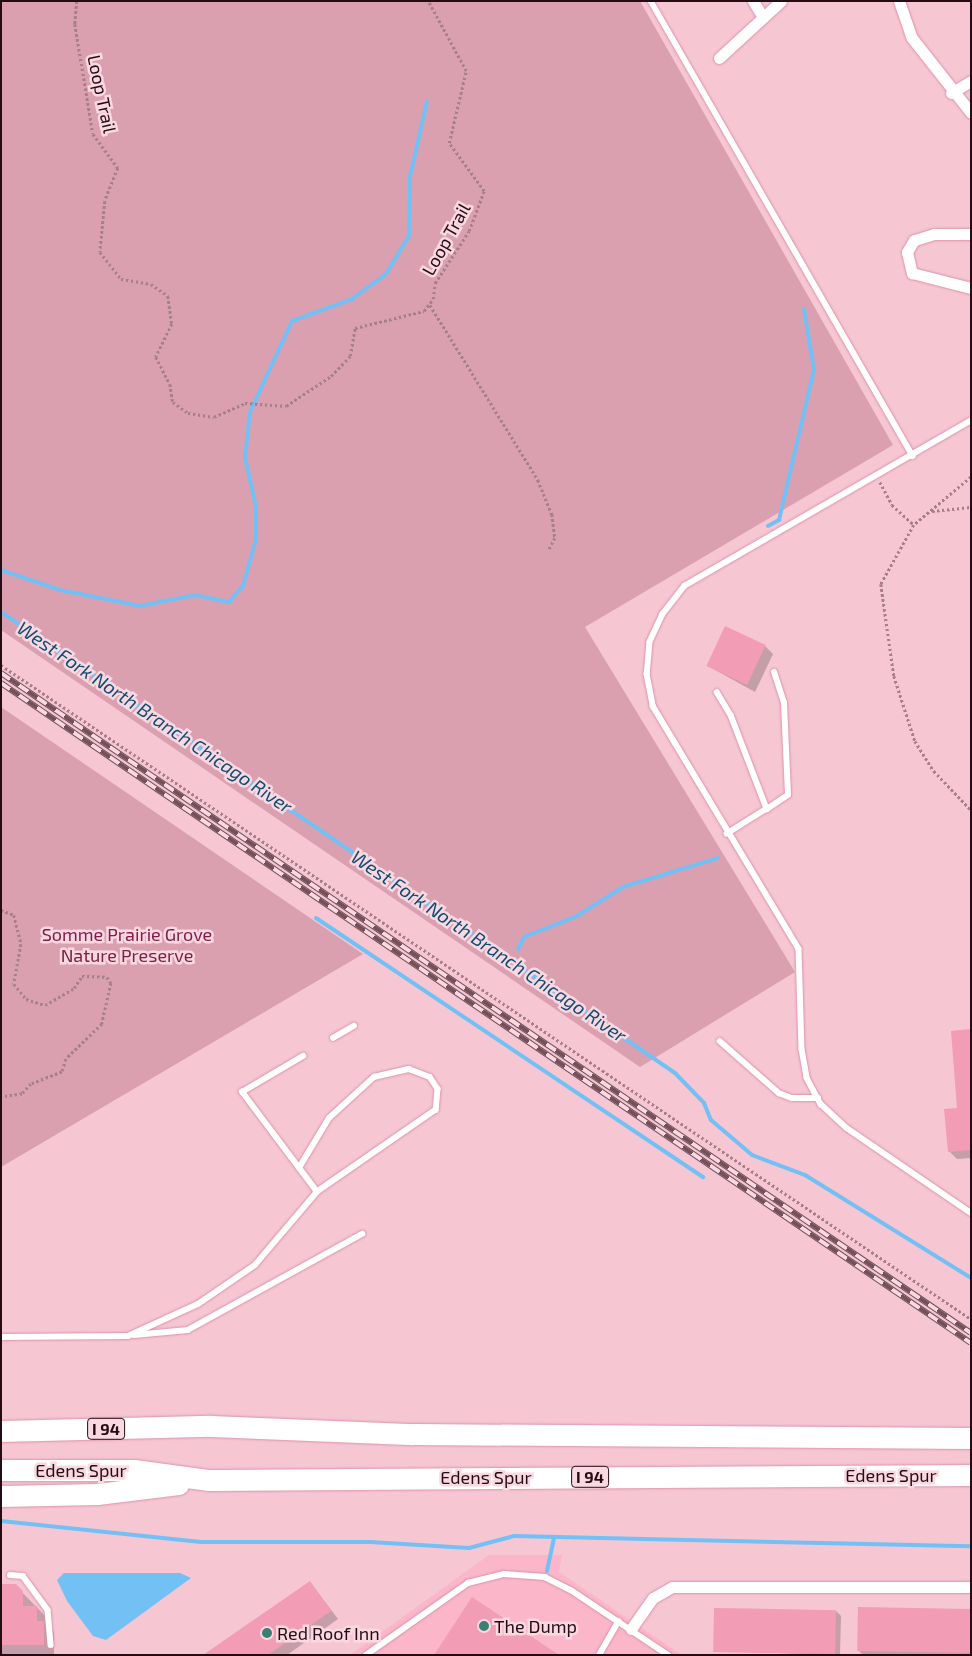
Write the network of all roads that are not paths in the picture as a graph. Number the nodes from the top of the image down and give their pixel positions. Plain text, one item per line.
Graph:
1 (650, 1) edge
2 (753, 1) edge
3 (781, 1) edge
4 (899, 1) edge
5 (763, 17) junction
6 (719, 58) dead end
7 (971, 81) edge
8 (951, 93) junction
9 (971, 112) edge
10 (971, 234) edge
11 (971, 288) edge
12 (971, 421) edge
13 (913, 456) junction
14 (774, 673) dead end
15 (717, 692) dead end
16 (766, 809) junction
17 (727, 834) junction
18 (354, 1026) dead end
19 (334, 1038) dead end
20 (720, 1041) dead end
21 (303, 1056) dead end
22 (818, 1098) junction
23 (298, 1168) junction
24 (317, 1192) junction
25 (971, 1213) edge
26 (362, 1234) dead end
27 (128, 1336) junction
28 (1, 1337) edge
29 (1, 1417) edge
30 (211, 1426) junction
31 (1, 1431) edge
32 (971, 1438) edge
33 (1, 1470) edge
34 (971, 1476) edge
35 (209, 1480) junction
36 (1, 1496) edge
37 (10, 1575) dead end
38 (971, 1587) edge
39 (620, 1621) junction
40 (631, 1629) junction
41 (51, 1645) dead end
42 (366, 1655) edge
43 (598, 1655) edge
44 (668, 1655) edge

1 - 13 lane
2 - 5 street
3 - 5 street
4 - 8 street
5 - 6 street
7 - 8 street
8 - 9 street
10 - 11 street
12 - 13 lane
13 - 17 lane
14 - 16 lane
15 - 16 lane
16 - 17 lane
17 - 22 lane
18 - 19 lane
20 - 22 lane
21 - 23 lane
22 - 25 lane
23 - 24 lane
23 - 24 lane
24 - 27 lane
26 - 27 lane
27 - 28 lane
29 - 30 highway
30 - 31 highway, I 94
30 - 32 highway, I 94
33 - 35 highway, Edens Spur / I 94
34 - 35 highway, Edens Spur / I 94
35 - 36 highway
37 - 41 lane
38 - 40 street
39 - 40 lane
39 - 42 lane
39 - 43 lane
40 - 44 lane

